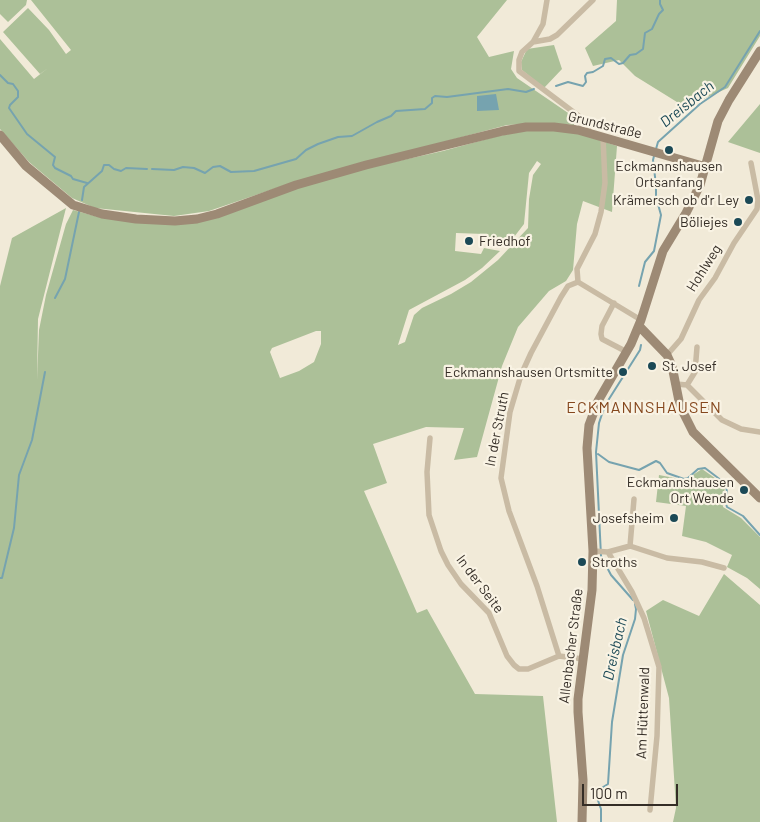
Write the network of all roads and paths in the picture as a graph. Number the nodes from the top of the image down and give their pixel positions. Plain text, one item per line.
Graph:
1 (546, 0) edge
2 (593, 0) edge
3 (532, 42) junction
4 (760, 51) edge
5 (590, 133) junction
6 (0, 135) edge
7 (603, 137) junction
8 (751, 163) dead end
9 (706, 166) junction
10 (578, 282) junction
11 (614, 303) junction
12 (640, 323) junction
13 (697, 347) dead end
14 (627, 352) junction
15 (667, 354) junction
16 (676, 384) junction
17 (687, 385) junction
18 (760, 432) edge
19 (430, 438) dead end
20 (760, 498) edge
21 (634, 499) dead end
22 (630, 546) junction
23 (601, 551) junction
24 (724, 568) dead end
25 (559, 656) junction
26 (582, 659) junction
27 (583, 802) junction
28 (650, 810) dead end
29 (582, 822) edge
30 (588, 822) edge

1 - 3 street
2 - 3 street
3 - 5 street
4 - 9 main road, Allenbacher Straße
5 - 6 main road, Grundstraße
5 - 7 main road, Grundstraße
7 - 9 main road, Grundstraße
7 - 10 street
8 - 15 street, Hohlweg
9 - 12 main road, Allenbacher Straße
10 - 11 street
10 - 25 street, In der Struth
11 - 12 street
11 - 14 street
12 - 14 main road, Allenbacher Straße
12 - 15 main road
13 - 17 street
14 - 23 main road, Allenbacher Straße
15 - 16 main road
16 - 17 street
16 - 20 main road
17 - 18 street
19 - 25 street, In der Seite
21 - 22 street
22 - 23 street
22 - 24 street
23 - 26 main road, Allenbacher Straße
23 - 28 street, Am Hüttenwald
25 - 26 street
26 - 27 main road, Allenbacher Straße
27 - 29 main road, Allenbacher Straße
27 - 30 main road, Allenbacher Straße

